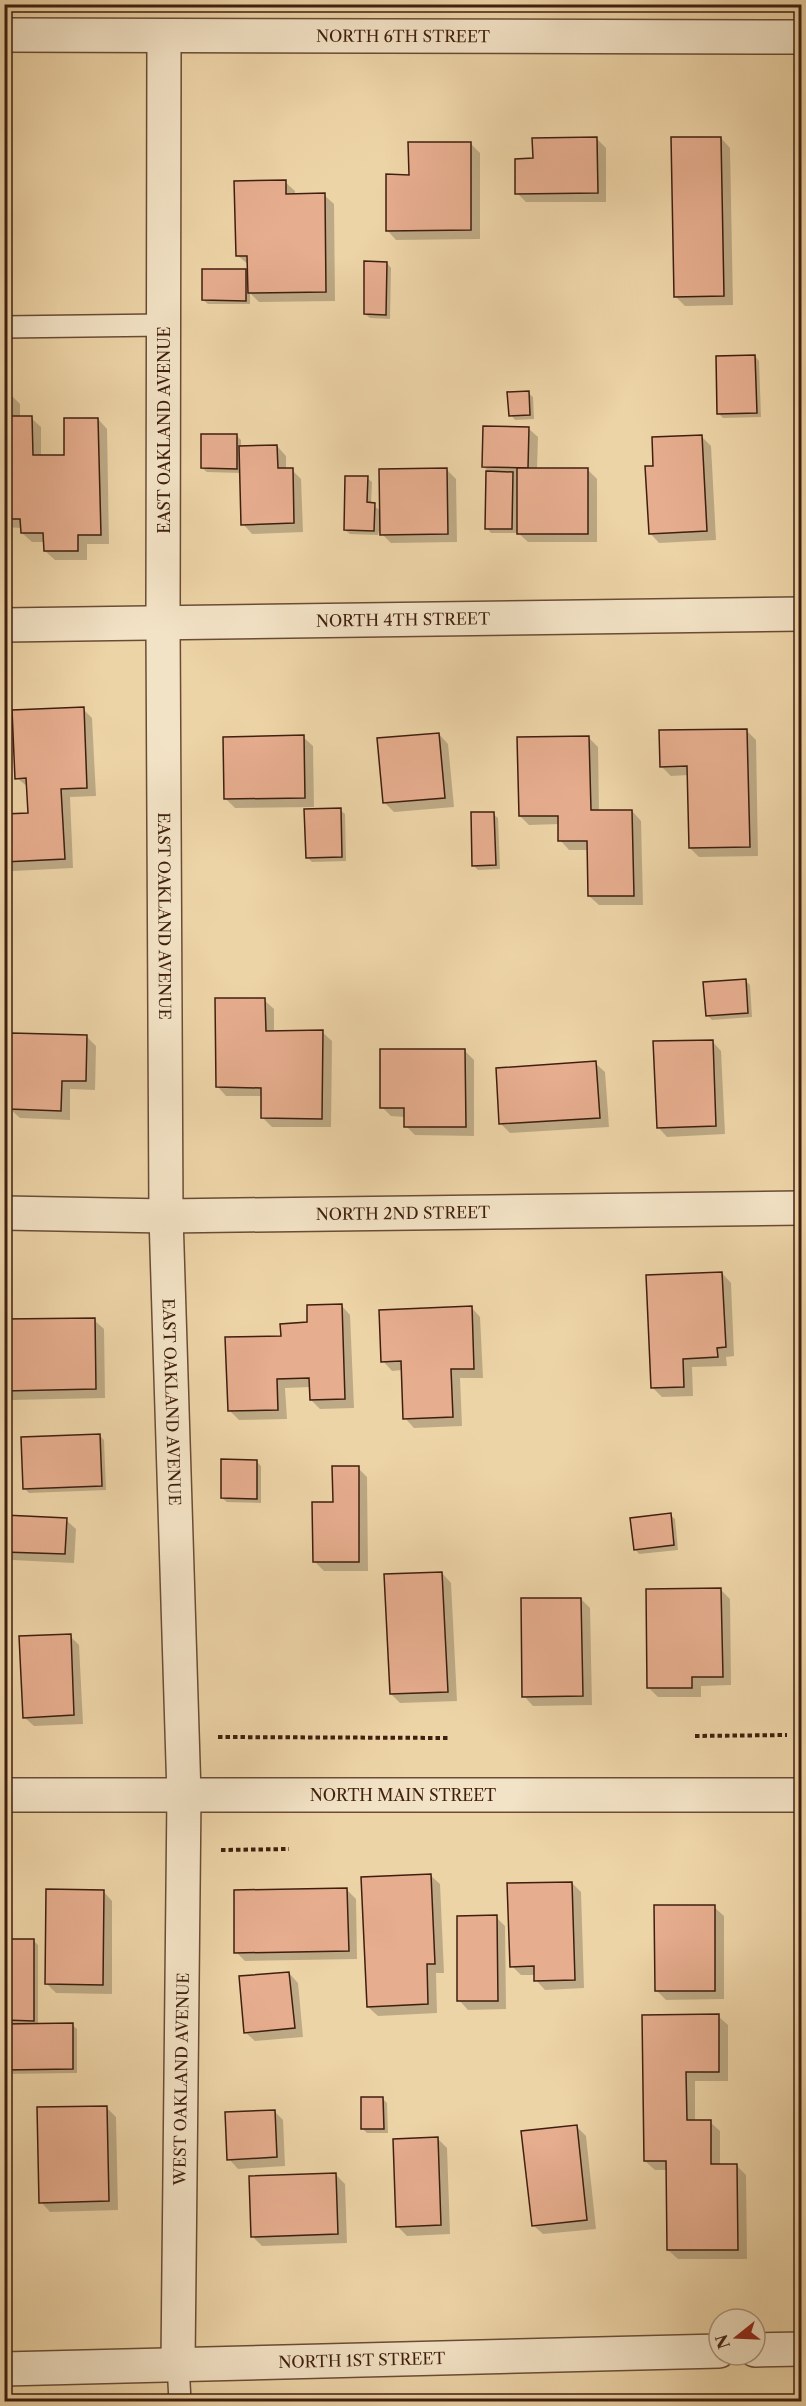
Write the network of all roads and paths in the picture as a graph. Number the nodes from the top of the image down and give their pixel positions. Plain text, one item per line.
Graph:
1 (4, 35) edge
2 (164, 37) junction
3 (801, 37) edge
4 (164, 325) junction
5 (4, 327) edge
6 (801, 614) edge
7 (163, 624) junction
8 (4, 625) edge
9 (801, 1208) edge
10 (4, 1213) edge
11 (166, 1215) junction
12 (787, 1735) dead end
13 (208, 1737) dead end
14 (695, 1737) dead end
15 (450, 1738) dead end
16 (4, 1795) edge
17 (184, 1795) junction
18 (801, 1795) edge
19 (289, 1849) dead end
20 (214, 1850) dead end
21 (801, 2349) edge
22 (767, 2350) edge
23 (707, 2351) edge
24 (178, 2363) junction
25 (4, 2369) edge
26 (180, 2402) edge

1 - 2 street, NORTH 6TH STREET
2 - 3 street, NORTH 6TH STREET
2 - 4 street, EAST OAKLAND AVENUE
4 - 5 lane
4 - 7 street, EAST OAKLAND AVENUE
6 - 7 street, NORTH 4TH STREET
7 - 8 street, NORTH 4TH STREET
7 - 11 street, EAST OAKLAND AVENUE
9 - 11 street, NORTH 2ND STREET
10 - 11 street, NORTH 2ND STREET
11 - 17 street, EAST OAKLAND AVENUE
12 - 14 path
13 - 15 path
16 - 17 street, NORTH MAIN STREET
17 - 18 street, NORTH MAIN STREET
17 - 24 street, WEST OAKLAND AVENUE
19 - 20 path
21 - 22 street
23 - 24 street, NORTH 1ST STREET
24 - 25 street, NORTH 1ST STREET
24 - 26 lane

